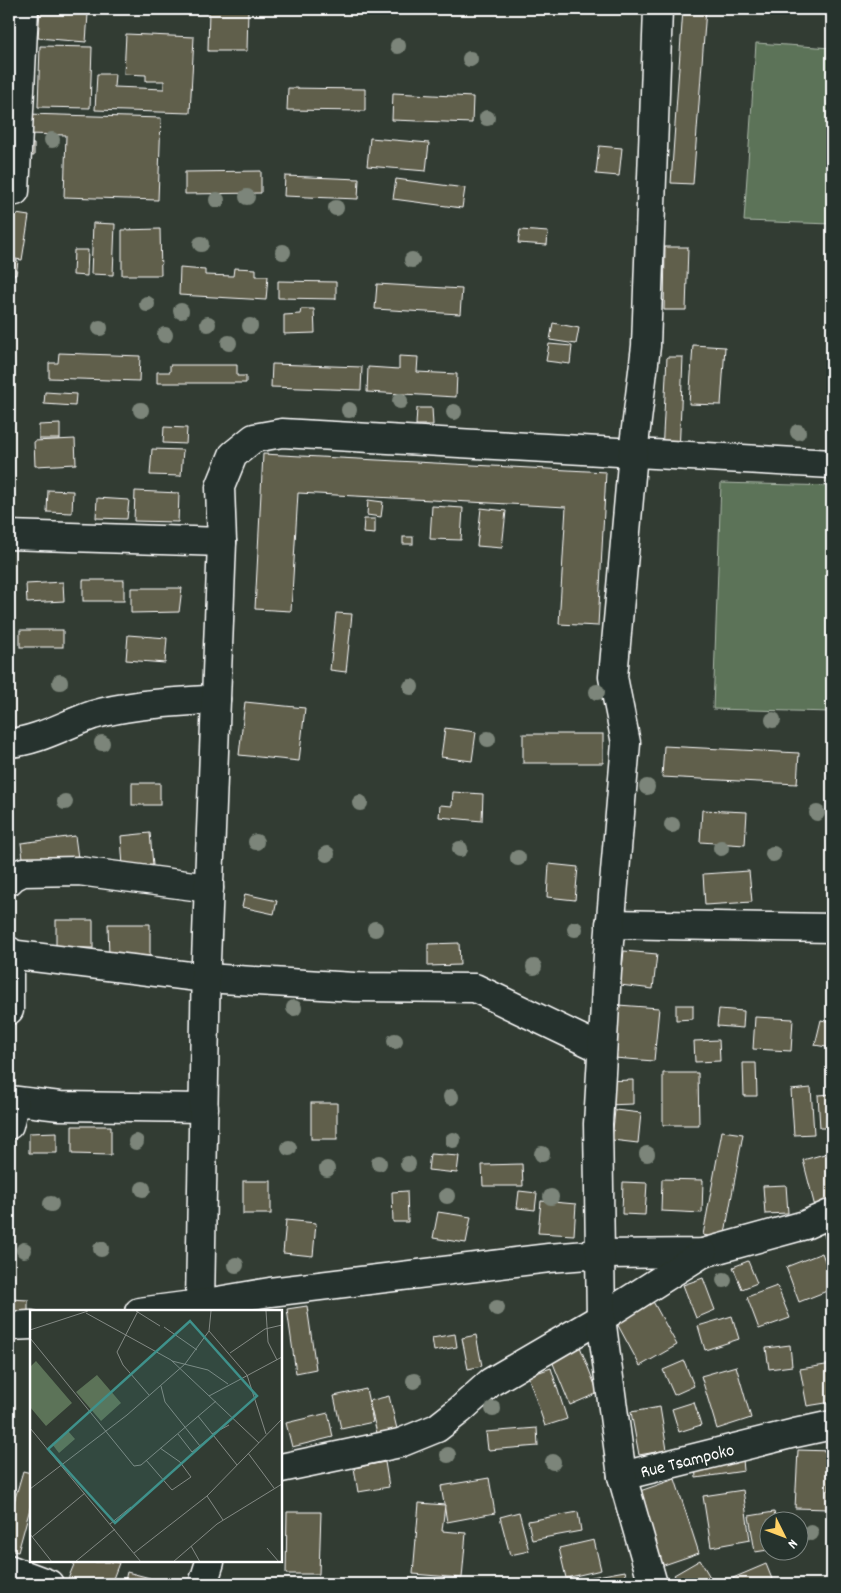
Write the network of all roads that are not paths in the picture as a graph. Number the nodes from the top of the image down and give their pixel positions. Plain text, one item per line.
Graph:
1 (24, 9) edge
2 (658, 9) edge
3 (15, 191) dead end
4 (633, 453) junction
5 (832, 464) edge
6 (9, 535) edge
7 (222, 542) junction
8 (216, 699) junction
9 (9, 743) edge
10 (9, 881) edge
11 (209, 888) junction
12 (610, 924) junction
13 (832, 928) edge
14 (9, 953) edge
15 (206, 978) junction
16 (9, 1010) edge
17 (602, 1049) junction
18 (204, 1108) junction
19 (11, 1109) edge
20 (832, 1213) edge
21 (703, 1253) junction
22 (600, 1254) junction
23 (268, 1302) edge
24 (200, 1304) junction
25 (154, 1310) edge
26 (601, 1318) junction
27 (30, 1325) edge
28 (9, 1326) edge
29 (832, 1425) edge
30 (282, 1468) edge
31 (622, 1476) junction
32 (210, 1563) edge
33 (9, 1569) edge
34 (49, 1584) edge
35 (203, 1584) edge
36 (653, 1584) edge

1 - 3 street
2 - 4 street
4 - 5 street
4 - 7 street
4 - 12 street
6 - 7 street
7 - 8 street
8 - 9 street
8 - 11 street
10 - 11 street
11 - 15 street
12 - 13 street
12 - 17 street
14 - 15 street
14 - 16 street
15 - 17 street
15 - 18 street
17 - 22 street
18 - 19 street
18 - 24 street
20 - 21 street
21 - 22 street
21 - 26 street
22 - 23 street
22 - 26 street
23 - 24 street
24 - 25 street
26 - 30 street
26 - 31 street
27 - 28 street
29 - 31 street, Rue Tsampoko
31 - 36 street, Rue Tsampoko
32 - 35 street
33 - 34 street

